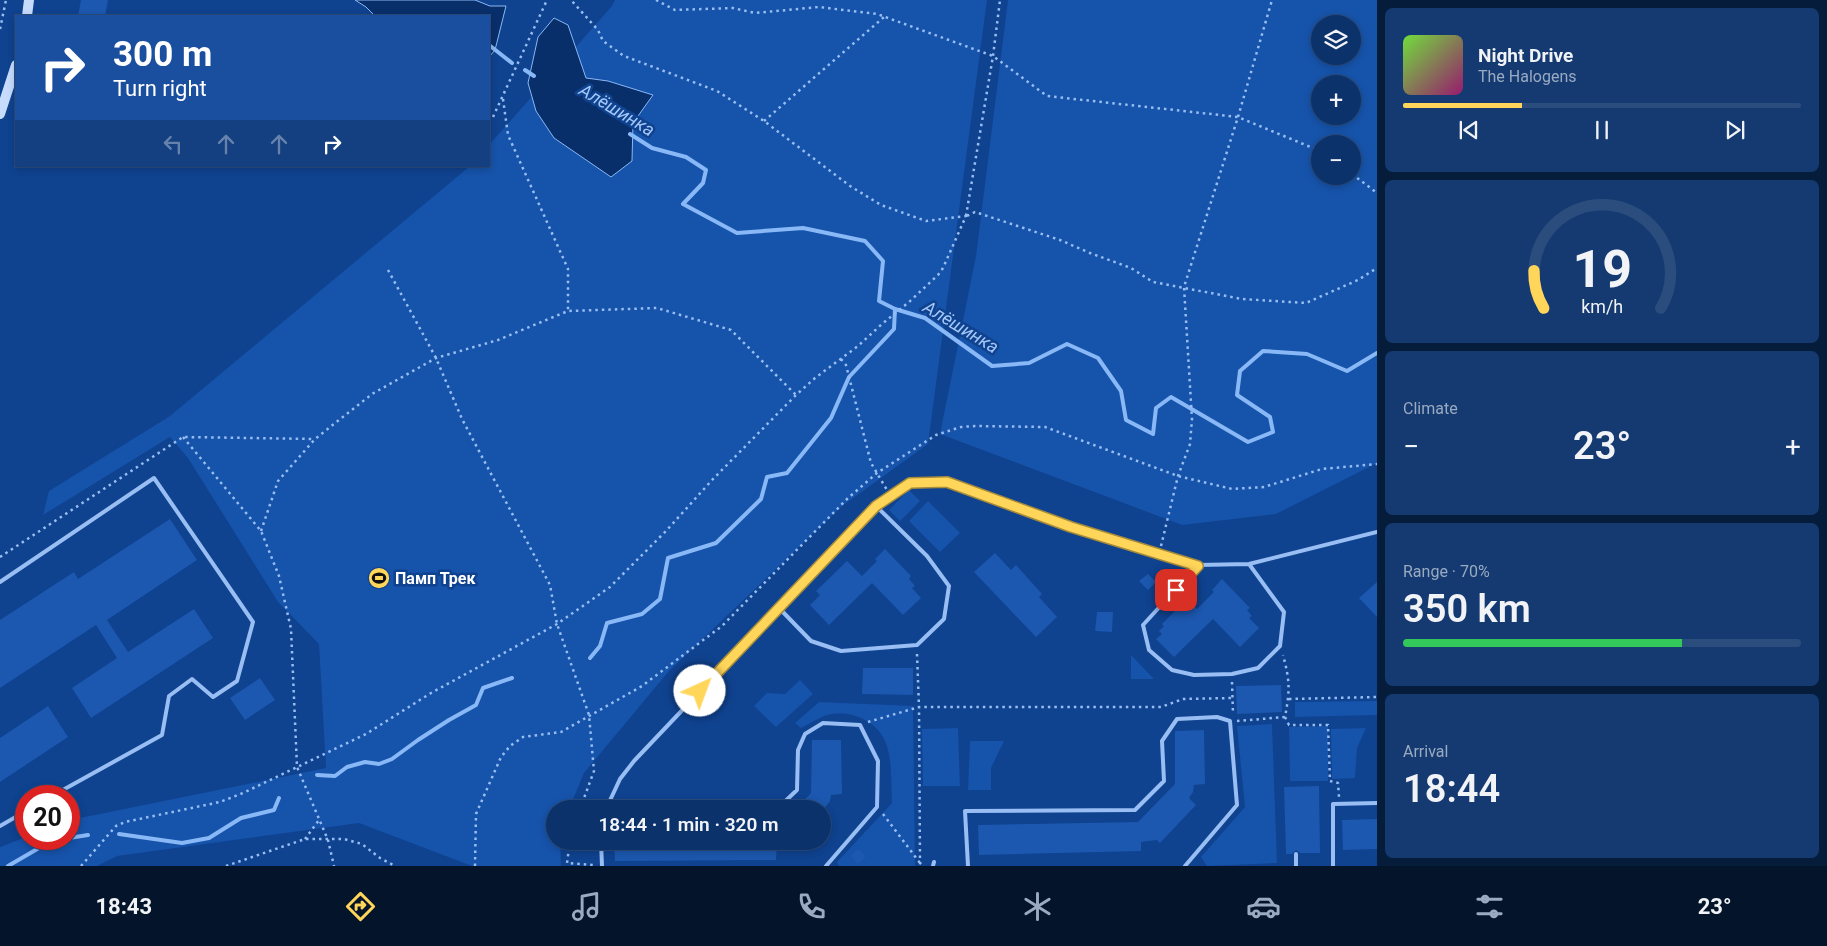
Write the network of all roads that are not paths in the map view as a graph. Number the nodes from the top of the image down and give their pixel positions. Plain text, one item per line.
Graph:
1 (29, 0) edge
2 (26, 15) edge
3 (15, 68) edge
4 (0, 114) edge
5 (876, 506) junction
6 (1377, 532) edge
7 (1249, 564) junction
8 (1198, 566) junction
9 (0, 582) edge
10 (778, 608) junction
11 (72, 785) edge
12 (610, 800) edge
13 (786, 800) edge
14 (1377, 803) edge
15 (15, 817) edge
16 (0, 826) edge
17 (601, 850) edge
18 (1296, 854) dead end
19 (602, 866) edge
20 (826, 866) edge
21 (968, 866) edge
22 (1185, 866) edge
23 (1296, 866) edge
24 (1333, 866) edge

1 - 2 main road
3 - 4 main road
5 - 8 lane
5 - 10 lane
5 - 10 lane
6 - 7 lane
7 - 8 lane
7 - 8 lane
9 - 11 lane
10 - 12 lane
13 - 20 lane
14 - 24 lane
15 - 16 lane
17 - 19 lane
18 - 23 lane
21 - 22 lane

